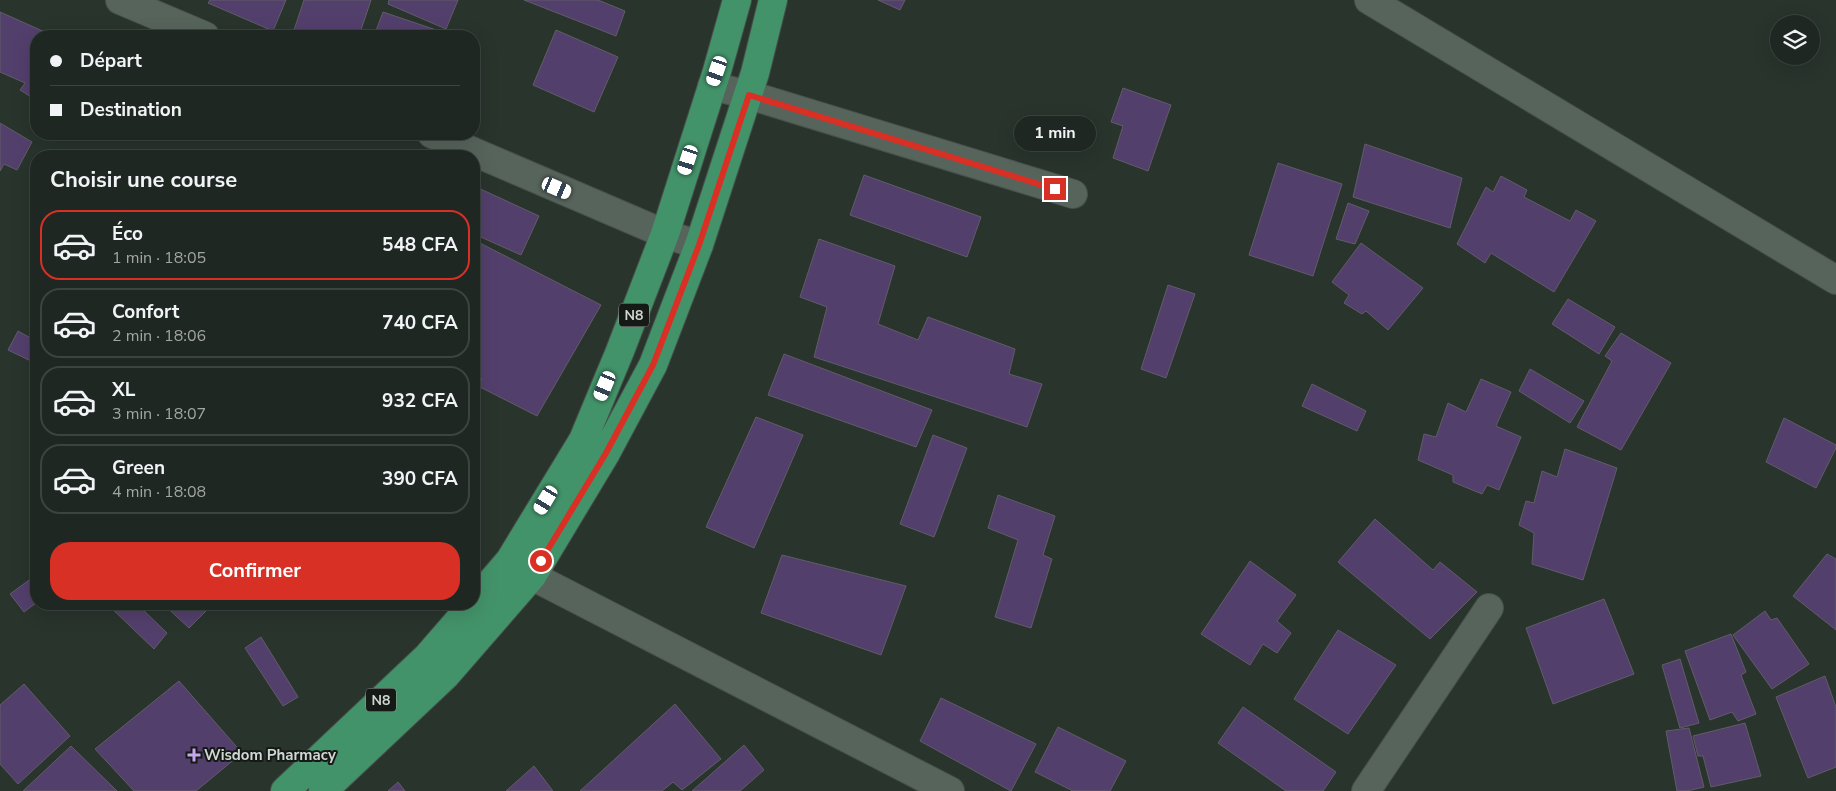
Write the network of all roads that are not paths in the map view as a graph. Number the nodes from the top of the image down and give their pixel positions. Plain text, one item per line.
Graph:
1 (120, 0) edge
2 (737, 0) edge
3 (773, 0) edge
4 (1369, 0) edge
5 (191, 30) edge
6 (712, 86) junction
7 (749, 95) junction
8 (446, 140) edge
9 (469, 150) edge
10 (480, 155) edge
11 (1073, 194) dead end
12 (664, 234) junction
13 (699, 245) junction
14 (1836, 280) edge
15 (521, 568) junction
16 (480, 598) edge
17 (1489, 608) dead end
18 (467, 610) edge
19 (285, 791) edge
20 (323, 791) edge
21 (950, 791) edge
22 (1366, 791) edge

1 - 5 street
2 - 6 highway, N8
3 - 7 highway, N8
4 - 14 street
6 - 7 street
6 - 12 highway, N8
7 - 11 street
7 - 13 highway, N8
8 - 9 street
10 - 12 street
12 - 13 street
12 - 15 highway, N8
13 - 15 highway, N8
15 - 16 highway, N8
15 - 20 highway, N8
15 - 21 street
17 - 22 street
18 - 19 highway, N8

